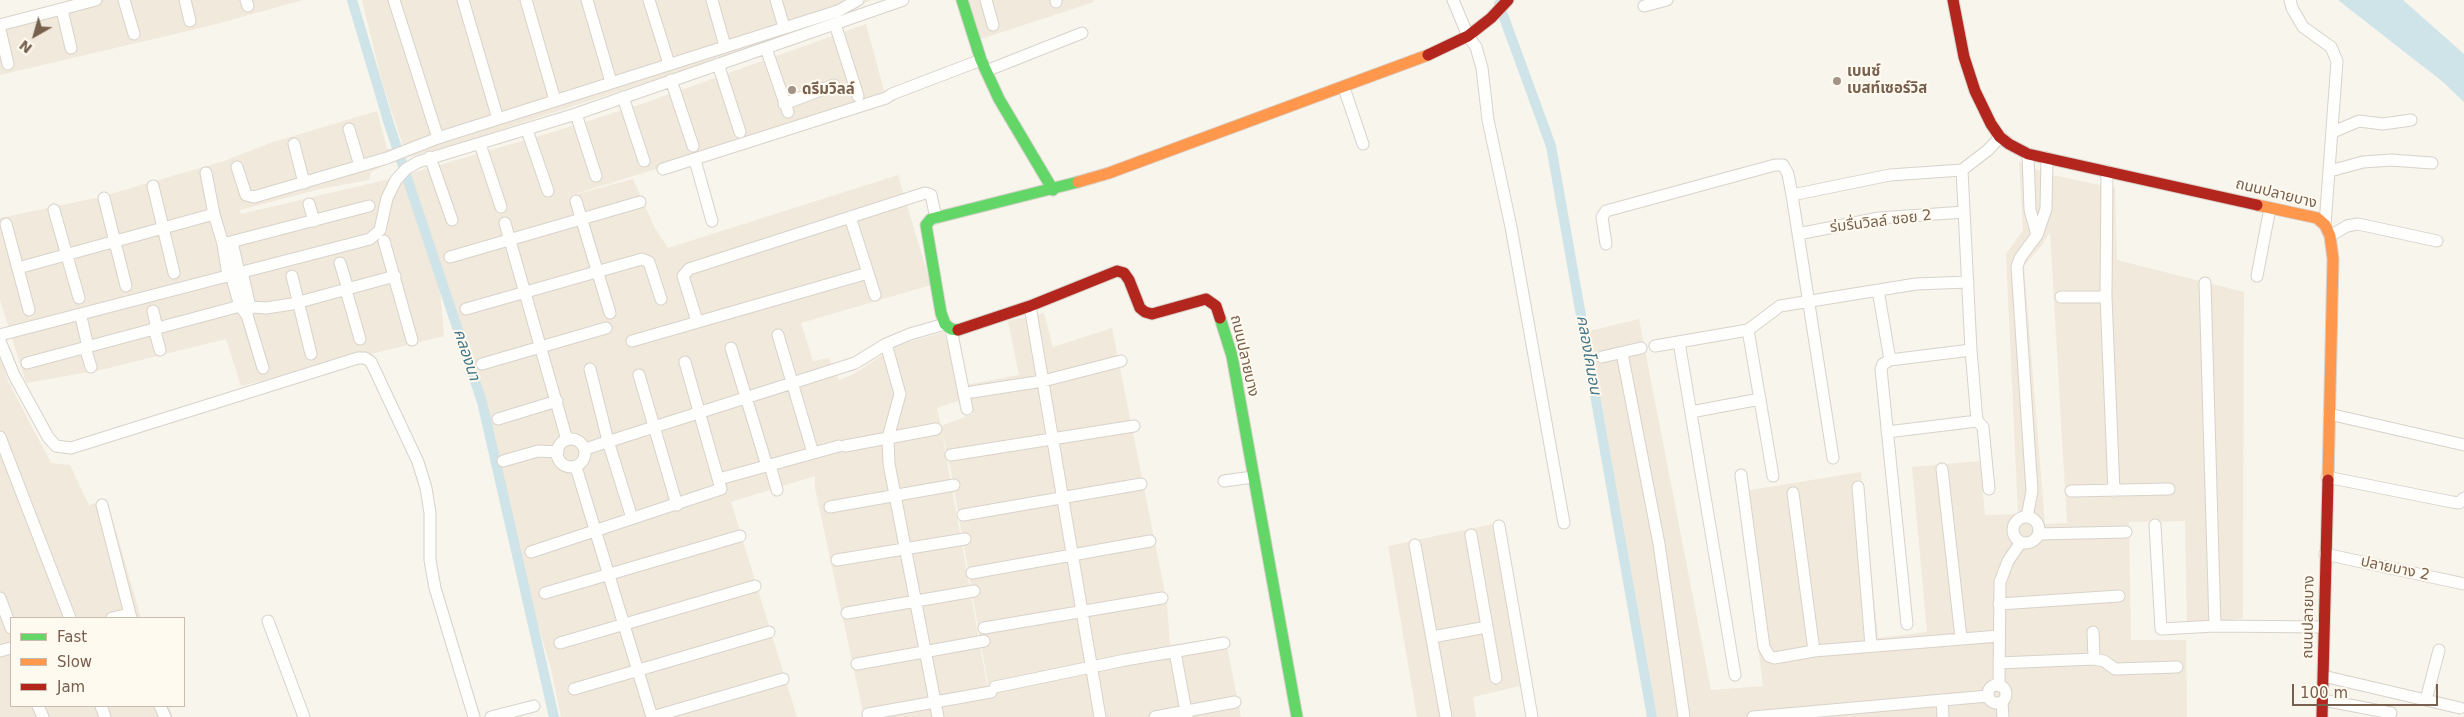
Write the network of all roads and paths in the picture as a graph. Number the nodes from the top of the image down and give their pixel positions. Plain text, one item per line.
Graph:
1 (96, 0) edge
2 (124, 0) edge
3 (185, 0) edge
4 (394, 0) edge
5 (463, 0) edge
6 (526, 0) edge
7 (587, 0) edge
8 (649, 0) edge
9 (712, 0) edge
10 (776, 0) edge
11 (858, 0) edge
12 (904, 0) edge
13 (962, 0) edge
14 (986, 0) edge
15 (1453, 0) edge
16 (1667, 0) edge
17 (1953, 0) edge
18 (2290, 0) edge
19 (1507, 2) edge
20 (837, 6) edge
21 (1644, 6) dead end
22 (62, 10) junction
23 (190, 21) dead end
24 (835, 24) junction
25 (0, 25) edge
26 (993, 26) dead end
27 (784, 27) junction
28 (0, 30) edge
29 (1082, 33) dead end
30 (134, 34) dead end
31 (1468, 36) junction
32 (725, 46) junction
33 (71, 48) dead end
34 (766, 48) junction
35 (981, 60) junction
36 (8, 64) dead end
37 (669, 64) junction
38 (718, 64) junction
39 (986, 71) junction
40 (671, 80) junction
41 (611, 82) junction
42 (834, 86) dead end
43 (1344, 88) junction
44 (623, 96) junction
45 (858, 96) dead end
46 (555, 100) junction
47 (576, 114) junction
48 (498, 119) junction
49 (2411, 120) dead end
50 (350, 129) dead end
51 (527, 130) junction
52 (740, 132) dead end
53 (2333, 132) junction
54 (2000, 137) junction
55 (438, 138) junction
56 (294, 144) dead end
57 (480, 144) junction
58 (1363, 144) dead end
59 (693, 146) dead end
60 (2028, 154) junction
61 (430, 158) junction
62 (2047, 158) junction
63 (695, 160) junction
64 (644, 161) dead end
65 (2432, 163) dead end
66 (360, 166) junction
67 (237, 167) dead end
68 (663, 169) dead end
69 (1962, 170) junction
70 (2107, 171) junction
71 (2330, 171) junction
72 (206, 173) dead end
73 (596, 176) dead end
74 (304, 183) junction
75 (153, 186) dead end
76 (1053, 190) junction
77 (548, 191) dead end
78 (1792, 195) junction
79 (104, 198) dead end
80 (576, 201) dead end
81 (640, 202) dead end
82 (309, 204) dead end
83 (369, 206) dead end
84 (500, 208) dead end
85 (2270, 208) junction
86 (54, 210) dead end
87 (1964, 212) junction
88 (214, 214) junction
89 (850, 217) junction
90 (582, 218) junction
91 (936, 218) junction
92 (452, 220) dead end
93 (314, 221) junction
94 (712, 222) dead end
95 (505, 223) dead end
96 (6, 224) dead end
97 (164, 230) junction
98 (2328, 231) junction
99 (1798, 234) junction
100 (2037, 235) junction
101 (384, 240) dead end
102 (509, 240) junction
103 (2437, 241) dead end
104 (116, 242) junction
105 (227, 243) junction
106 (1606, 244) dead end
107 (65, 256) junction
108 (450, 257) dead end
109 (340, 263) dead end
110 (18, 268) junction
111 (597, 270) junction
112 (174, 273) dead end
113 (868, 273) junction
114 (235, 274) junction
115 (292, 276) dead end
116 (394, 276) junction
117 (2257, 276) dead end
118 (1968, 282) junction
119 (2205, 283) dead end
120 (126, 286) dead end
121 (347, 290) junction
122 (1878, 290) junction
123 (525, 292) junction
124 (876, 295) dead end
125 (2106, 296) junction
126 (2061, 297) dead end
127 (79, 298) dead end
128 (660, 300) dead end
129 (1809, 301) junction
130 (298, 303) junction
131 (1030, 306) junction
132 (245, 309) junction
133 (466, 309) dead end
134 (29, 310) dead end
135 (153, 311) dead end
136 (610, 313) dead end
137 (697, 320) junction
138 (82, 321) dead end
139 (948, 327) junction
140 (156, 328) junction
141 (606, 328) dead end
142 (1748, 330) junction
143 (0, 335) edge
144 (778, 335) dead end
145 (360, 339) dead end
146 (412, 340) dead end
147 (0, 341) edge
148 (632, 341) dead end
149 (1680, 342) junction
150 (886, 344) junction
151 (541, 346) junction
152 (1655, 346) dead end
153 (86, 347) junction
154 (731, 348) dead end
155 (1642, 348) dead end
156 (160, 350) dead end
157 (1971, 350) junction
158 (1622, 353) junction
159 (311, 354) dead end
160 (1602, 358) dead end
161 (1890, 360) junction
162 (1121, 361) dead end
163 (685, 362) dead end
164 (27, 363) dead end
165 (482, 364) dead end
166 (91, 368) dead end
167 (263, 368) dead end
168 (590, 369) dead end
169 (640, 375) dead end
170 (1043, 381) junction
171 (794, 384) junction
172 (972, 392) dead end
173 (747, 399) junction
174 (1760, 399) junction
175 (558, 401) junction
176 (967, 409) dead end
177 (1691, 412) junction
178 (701, 413) junction
179 (2329, 414) junction
180 (498, 418) dead end
181 (1977, 421) junction
182 (1134, 426) dead end
183 (653, 428) junction
184 (936, 429) dead end
185 (1887, 432) junction
186 (0, 437) edge
187 (888, 438) junction
188 (1052, 439) junction
189 (568, 440) junction
190 (608, 441) junction
191 (2464, 445) edge
192 (585, 450) junction
193 (558, 452) junction
194 (813, 453) junction
195 (950, 455) dead end
196 (1833, 458) dead end
197 (503, 461) dead end
198 (768, 466) junction
199 (576, 467) junction
200 (1942, 469) dead end
201 (1741, 474) dead end
202 (1773, 476) dead end
203 (2327, 476) junction
204 (1253, 477) junction
205 (719, 479) junction
206 (1224, 481) dead end
207 (1141, 484) dead end
208 (954, 485) dead end
209 (1858, 487) dead end
210 (1989, 489) dead end
211 (777, 490) dead end
212 (2169, 490) dead end
213 (2071, 491) dead end
214 (2114, 491) junction
215 (1793, 493) dead end
216 (895, 494) junction
217 (1062, 498) junction
218 (2464, 498) edge
219 (677, 504) junction
220 (102, 505) dead end
221 (830, 507) dead end
222 (963, 516) dead end
223 (2027, 517) junction
224 (632, 518) junction
225 (1564, 523) dead end
226 (2155, 525) dead end
227 (1499, 526) dead end
228 (595, 531) junction
229 (2126, 532) dead end
230 (2039, 534) junction
231 (1471, 535) dead end
232 (740, 536) dead end
233 (965, 539) dead end
234 (1150, 541) dead end
235 (2021, 542) junction
236 (1415, 545) dead end
237 (906, 549) junction
238 (530, 552) dead end
239 (2325, 554) junction
240 (1072, 555) junction
241 (837, 560) dead end
242 (972, 573) dead end
243 (609, 574) junction
244 (2464, 584) edge
245 (755, 586) dead end
246 (974, 591) dead end
247 (545, 592) dead end
248 (2119, 596) dead end
249 (0, 598) edge
250 (1162, 598) dead end
251 (915, 601) junction
252 (1998, 604) junction
253 (1082, 612) junction
254 (847, 613) dead end
255 (130, 616) edge
256 (70, 617) edge
257 (268, 621) dead end
258 (624, 624) junction
259 (1907, 624) dead end
260 (10, 625) edge
261 (2215, 626) junction
262 (2324, 626) junction
263 (1487, 627) junction
264 (984, 628) dead end
265 (769, 632) dead end
266 (2094, 632) dead end
267 (1999, 636) junction
268 (1432, 637) junction
269 (1960, 638) junction
270 (984, 641) dead end
271 (560, 643) dead end
272 (1224, 643) dead end
273 (1871, 646) junction
274 (2439, 650) dead end
275 (924, 651) junction
276 (1814, 651) junction
277 (1175, 652) junction
278 (2094, 659) junction
279 (2000, 663) junction
280 (857, 664) dead end
281 (2177, 667) dead end
282 (1092, 668) junction
283 (638, 670) junction
284 (1735, 675) dead end
285 (2323, 676) junction
286 (1496, 678) dead end
287 (783, 679) dead end
288 (1999, 686) junction
289 (574, 689) dead end
290 (1988, 696) junction
291 (1942, 700) junction
292 (2323, 700) junction
293 (2426, 700) junction
294 (1235, 702) dead end
295 (2002, 702) junction
296 (935, 703) junction
297 (534, 706) dead end
298 (2460, 708) dead end
299 (2391, 713) dead end
300 (868, 714) dead end
301 (1186, 714) edge
302 (1773, 716) edge
303 (304, 717) edge
304 (474, 717) edge
305 (491, 717) edge
306 (938, 717) edge
307 (1100, 717) edge
308 (1155, 717) edge
309 (1297, 717) edge
310 (1446, 717) edge
311 (1532, 717) edge
312 (1684, 717) edge
313 (1753, 717) edge
314 (1943, 717) edge
315 (2003, 717) edge
316 (2322, 717) edge

1 - 22 street
2 - 30 street
3 - 23 street
4 - 55 street
5 - 48 street
6 - 46 street
7 - 41 street
8 - 37 street
9 - 32 street
10 - 27 street
11 - 20 street
12 - 24 street
13 - 35 street
14 - 26 street
15 - 31 street
16 - 21 street
17 - 54 street, ถนนปลายบาง
18 - 53 street
19 - 31 street
20 - 27 street
22 - 25 street
22 - 33 street
24 - 34 street
24 - 45 street
27 - 32 street
28 - 36 street
29 - 39 street
31 - 43 street
31 - 225 street
32 - 37 street
34 - 38 street
34 - 42 street
35 - 39 street
35 - 63 street
37 - 41 street
38 - 40 street
38 - 52 street
39 - 76 street
40 - 44 street
40 - 59 street
41 - 46 street
43 - 58 street
43 - 76 street
44 - 47 street
44 - 64 street
46 - 48 street
47 - 51 street
47 - 73 street
48 - 55 street
49 - 53 street
50 - 66 street
51 - 57 street
51 - 77 street
53 - 71 street
54 - 60 street, ถนนปลายบาง
54 - 69 street
55 - 66 street
56 - 74 street
57 - 61 street
57 - 84 street
60 - 62 street, ถนนปลายบาง
60 - 100 street
61 - 92 street
61 - 114 street
62 - 70 street, ถนนปลายบาง
62 - 100 street
63 - 68 street
63 - 94 street
65 - 71 street
66 - 74 street
67 - 74 street
69 - 78 street
69 - 87 street
70 - 85 street, ถนนปลายบาง
70 - 125 street
71 - 98 street
72 - 88 street
75 - 97 street
76 - 91 street
78 - 99 street
78 - 106 street
79 - 104 street
80 - 90 street
81 - 90 street
82 - 93 street
83 - 93 street
85 - 98 street, ถนนปลายบาง
85 - 117 street
86 - 107 street
87 - 99 street, ร่มรื่นวิลล์ ซอย 2
87 - 118 street
88 - 97 street
88 - 105 street
89 - 91 street
89 - 113 street
89 - 137 street
90 - 102 street
90 - 111 street
91 - 139 street
93 - 105 street
95 - 102 street
96 - 110 street
97 - 104 street
97 - 112 street
98 - 103 street
98 - 179 street, ถนนปลายบาง
99 - 129 street
100 - 223 street
101 - 116 street
102 - 108 street
102 - 123 street
104 - 107 street
104 - 120 street
105 - 114 street
107 - 110 street
107 - 127 street
109 - 121 street
110 - 134 street
111 - 123 street
111 - 128 street
111 - 136 street
113 - 124 street
113 - 137 street
114 - 132 street
114 - 143 street
115 - 130 street
116 - 121 street
116 - 146 street
118 - 122 street
118 - 157 street
119 - 261 street
121 - 130 street
121 - 145 street
122 - 129 street
122 - 161 street
123 - 133 street
123 - 151 street
125 - 126 street
125 - 214 street
129 - 142 street
129 - 196 street
130 - 132 street
130 - 159 street
131 - 139 street, ถนนปลายบาง
131 - 170 street
131 - 204 street, ถนนปลายบาง
132 - 140 street
132 - 167 street
135 - 140 street
137 - 148 street
138 - 153 street
139 - 150 street
139 - 176 street
140 - 153 street
140 - 156 street
141 - 151 street
142 - 149 street
142 - 174 street
144 - 171 street
147 - 304 street
149 - 152 street
149 - 177 street
150 - 171 street
150 - 187 street
151 - 165 street
151 - 175 street
153 - 164 street
153 - 166 street
154 - 173 street
155 - 158 street
157 - 161 street
157 - 181 street
158 - 160 street
158 - 312 street
161 - 185 street
162 - 170 street
163 - 178 street
168 - 190 street
169 - 183 street
170 - 172 street
170 - 188 street
171 - 173 street
171 - 194 street
173 - 178 street
173 - 198 street
174 - 177 street
174 - 202 street
175 - 180 street
175 - 189 street
177 - 284 street
178 - 183 street
178 - 205 street
179 - 191 street
179 - 203 street, ถนนปลายบาง
181 - 185 street
181 - 210 street
182 - 188 street
183 - 190 street
183 - 219 street
184 - 187 street
185 - 259 street
186 - 256 street
187 - 194 street
187 - 216 street
188 - 195 street
188 - 217 street
189 - 192 street
189 - 193 street
190 - 192 street
190 - 224 street
192 - 199 street
193 - 197 street
193 - 199 street
194 - 198 street
198 - 205 street
198 - 211 street
199 - 228 street
200 - 269 street
201 - 276 street
203 - 218 street
203 - 239 street, ถนนปลายบาง
204 - 206 street
204 - 309 street, ถนนปลายบาง
205 - 219 street
207 - 217 street
208 - 216 street
209 - 273 street
212 - 214 street
213 - 214 street
215 - 276 street
216 - 221 street
216 - 237 street
217 - 222 street
217 - 240 street
219 - 224 street
220 - 255 street
223 - 230 street
223 - 235 street
224 - 228 street
226 - 261 street
227 - 311 street
228 - 238 street
228 - 243 street
229 - 230 street
230 - 235 street
231 - 263 street
232 - 243 street
233 - 237 street
234 - 240 street
235 - 252 street
236 - 268 street
237 - 241 street
237 - 251 street
239 - 244 street, ปลายบาง 2
239 - 262 street, ถนนปลายบาง
240 - 242 street
240 - 253 street
243 - 247 street
243 - 258 street
245 - 258 street
246 - 251 street
248 - 252 street
249 - 260 street
250 - 253 street
251 - 254 street
251 - 275 street
252 - 267 street
253 - 264 street
253 - 282 street
257 - 303 street
258 - 271 street
258 - 283 street
261 - 262 street
262 - 285 street, ถนนปลายบาง
263 - 268 street
263 - 286 street
265 - 283 street
266 - 278 street
267 - 269 street
267 - 279 street
268 - 310 street
269 - 273 street
270 - 275 street
272 - 277 street
273 - 276 street
274 - 293 street
275 - 280 street
275 - 296 street
277 - 282 street
277 - 301 street
278 - 279 street
278 - 281 street
279 - 288 street
282 - 296 street
282 - 307 street
283 - 287 street
283 - 289 street
285 - 292 street, ถนนปลายบาง
285 - 293 street
288 - 290 street
288 - 295 street
290 - 291 street
290 - 295 street
291 - 302 street
291 - 314 street
292 - 299 street
292 - 316 street, ถนนปลายบาง
293 - 298 street
294 - 301 street
295 - 315 street
296 - 300 street
296 - 306 street
297 - 305 street
301 - 308 street
302 - 313 street

